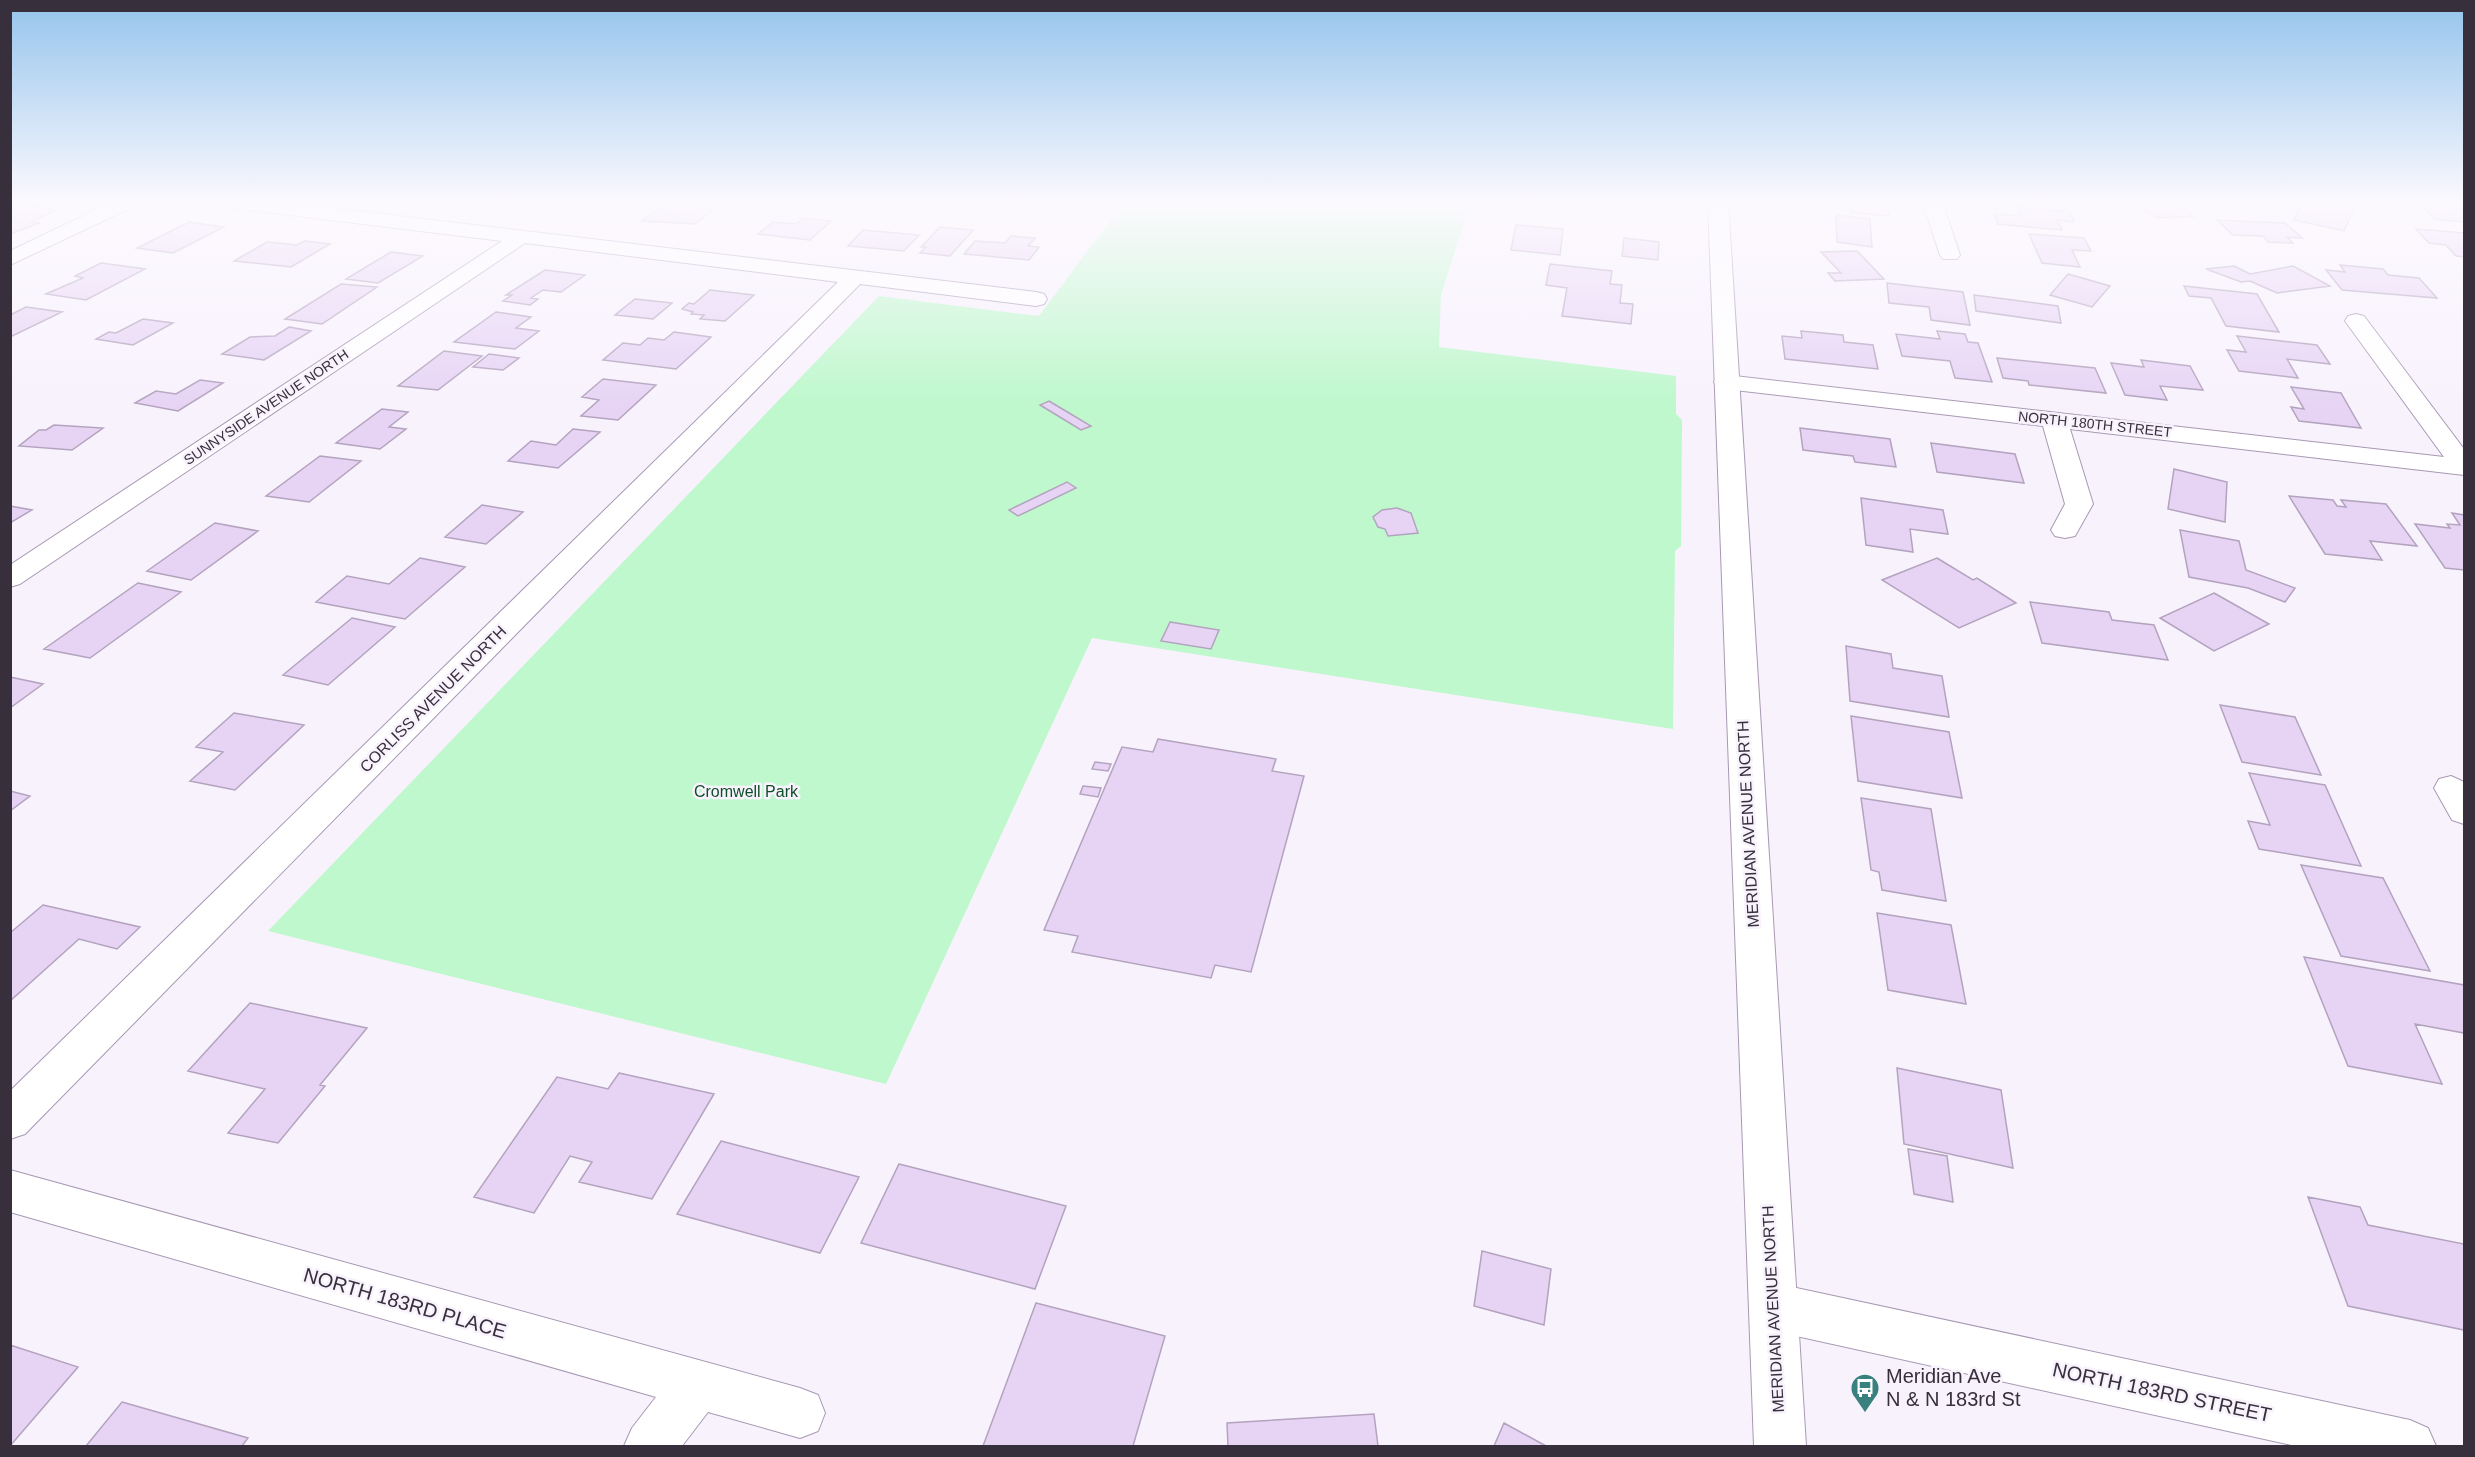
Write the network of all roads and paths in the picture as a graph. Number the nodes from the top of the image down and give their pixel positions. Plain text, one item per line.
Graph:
1 (473, 269) edge
2 (788, 269) edge
3 (1721, 269) edge
4 (855, 277) junction
5 (1036, 299) dead end
6 (2356, 321) dead end
7 (1726, 382) junction
8 (2054, 419) junction
9 (2464, 466) edge
10 (2065, 530) dead end
11 (10, 578) edge
12 (10, 1120) edge
13 (10, 1191) edge
14 (1773, 1307) junction
15 (697, 1386) junction
16 (800, 1413) dead end
17 (650, 1446) edge
18 (1780, 1446) edge
19 (2410, 1446) edge

1 - 11 street, SUNNYSIDE AVENUE NORTH
2 - 4 street
3 - 7 street, MERIDIAN AVENUE NORTH
4 - 5 street
4 - 12 street, CORLISS AVENUE NORTH
6 - 9 street
7 - 8 street, NORTH 180TH STREET
7 - 14 street, MERIDIAN AVENUE NORTH
8 - 9 street, NORTH 180TH STREET
8 - 10 street
13 - 15 street, NORTH 183RD PLACE
14 - 18 street, MERIDIAN AVENUE NORTH
14 - 19 street, NORTH 183RD STREET
15 - 16 street, NORTH 183RD PLACE
15 - 17 street

